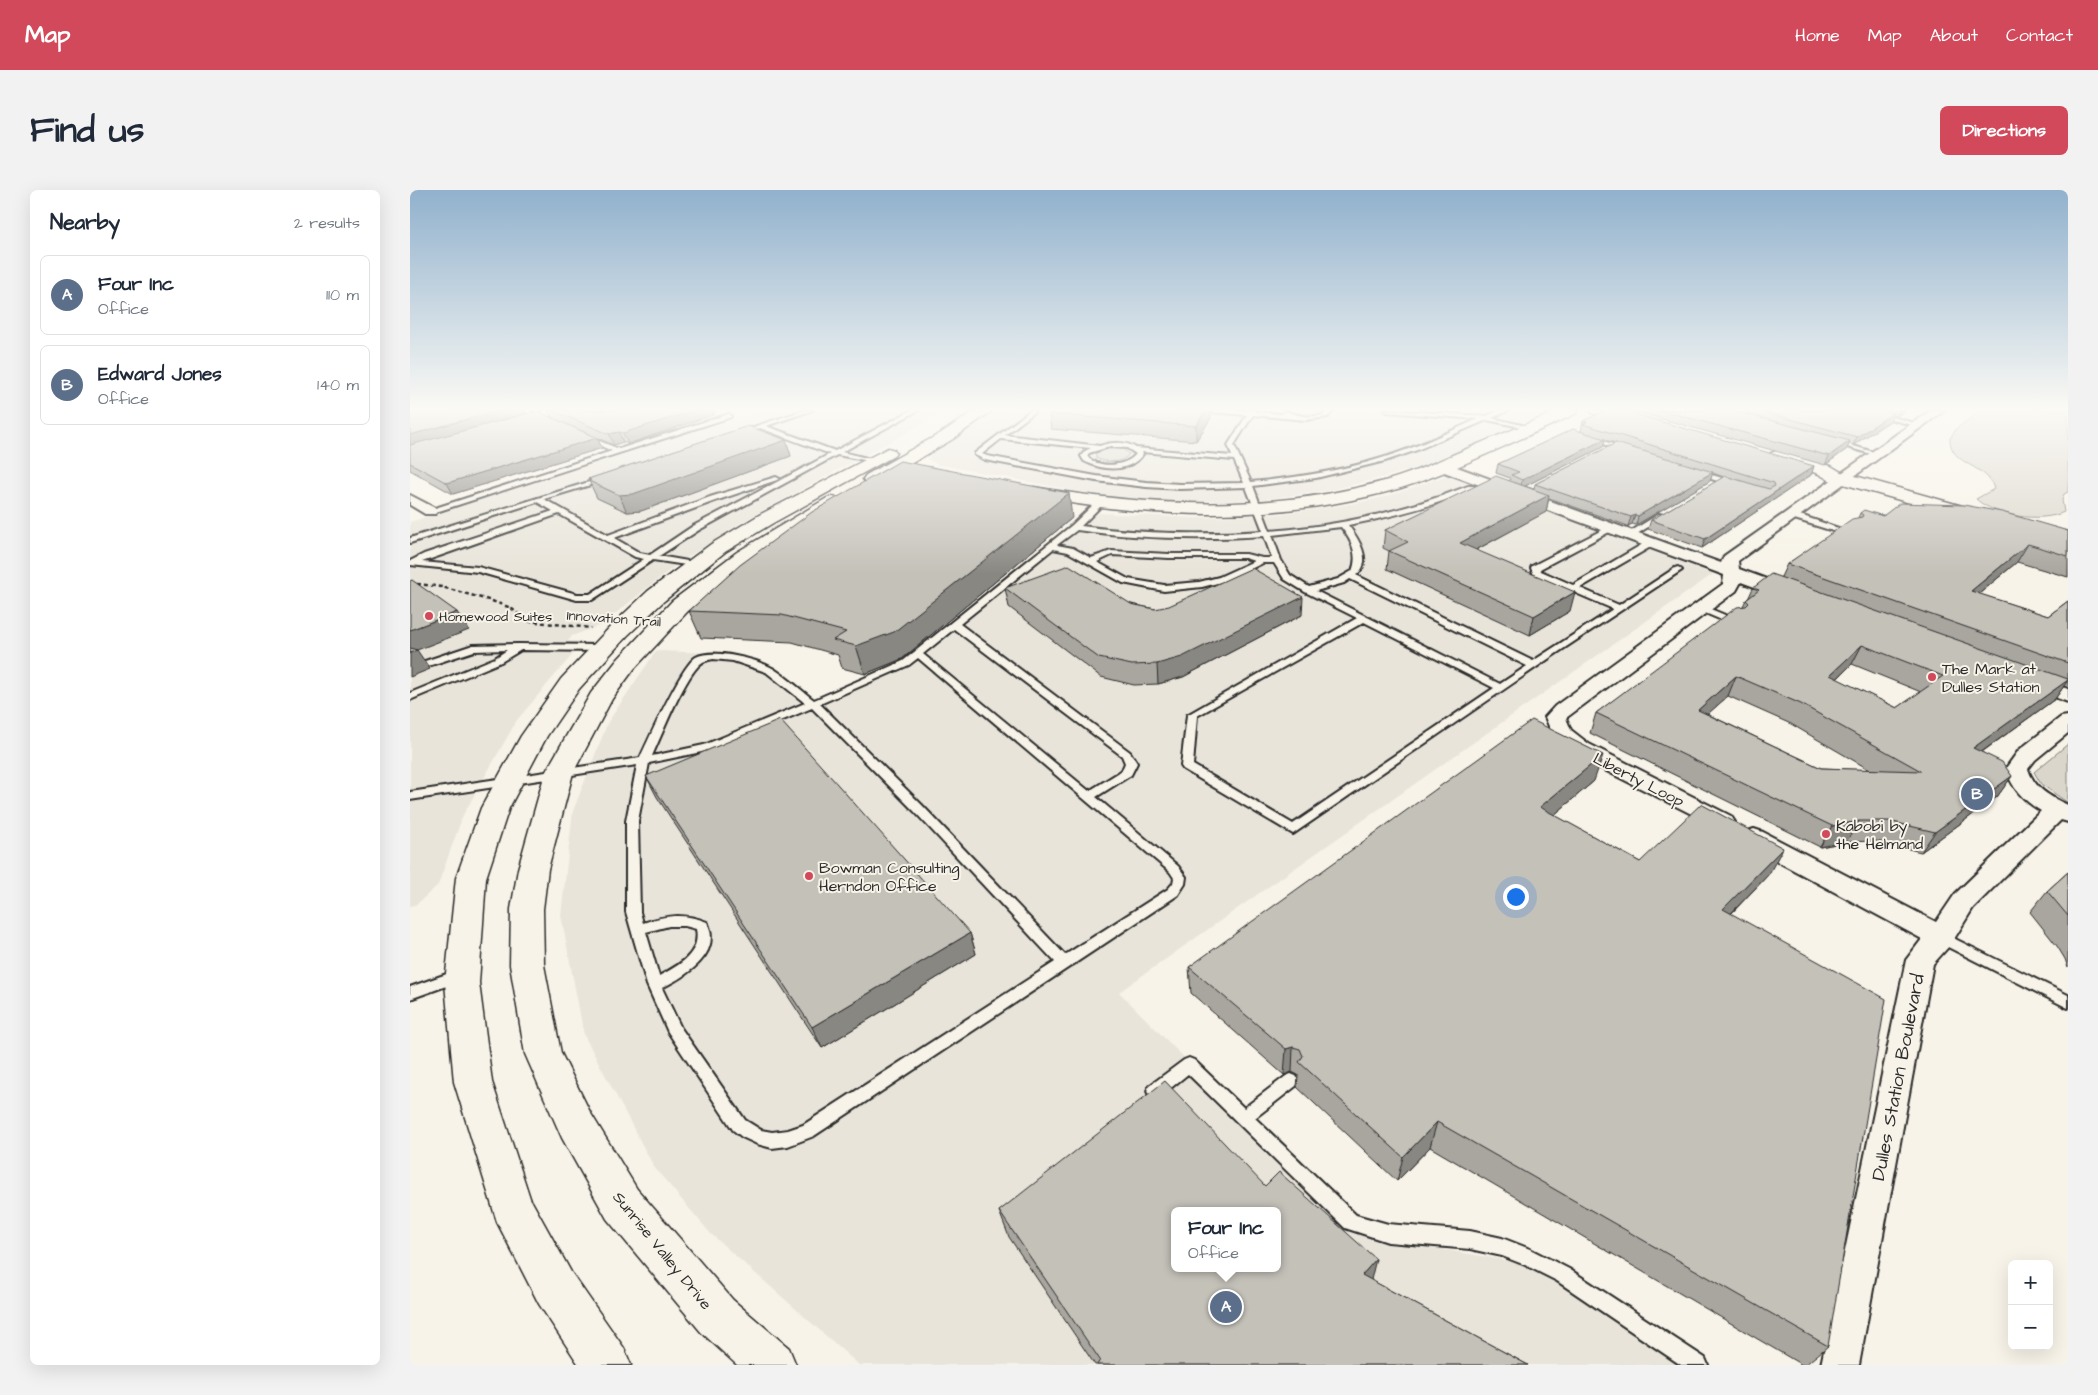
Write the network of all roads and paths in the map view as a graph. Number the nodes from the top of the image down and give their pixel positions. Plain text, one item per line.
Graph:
1 (575, 465) edge
2 (815, 465) edge
3 (880, 465) edge
4 (881, 465) edge
5 (893, 465) edge
6 (1023, 465) edge
7 (1100, 465) edge
8 (1112, 465) edge
9 (1239, 465) edge
10 (1362, 465) edge
11 (1791, 465) edge
12 (1859, 465) edge
13 (1104, 466) junction
14 (1441, 466) joint
15 (918, 470) edge
16 (1694, 471) edge
17 (613, 476) edge
18 (1839, 477) junction
19 (790, 478) junction
20 (1096, 478) junction
21 (1721, 480) junction
22 (1484, 482) junction
23 (1713, 485) edge
24 (1248, 486) junction
25 (1739, 486) edge
26 (1022, 490) edge
27 (410, 498) edge
28 (538, 499) junction
29 (1100, 503) junction
30 (1258, 507) junction
31 (1671, 510) edge
32 (430, 511) joint
33 (560, 511) junction
34 (1791, 515) junction
35 (1985, 518) edge
36 (1342, 524) junction
37 (1075, 527) junction
38 (1610, 528) junction
39 (1267, 532) junction
40 (1849, 533) edge
41 (1629, 535) junction
42 (608, 538) junction
43 (410, 541) edge
44 (1650, 543) junction
45 (1050, 546) junction
46 (648, 557) junction
47 (1277, 560) junction
48 (1261, 561) junction
49 (1089, 562) junction
50 (412, 563) edge
51 (696, 565) junction
52 (1678, 570) dead end
53 (1738, 575) junction
54 (1351, 576) junction
55 (410, 584) edge
56 (1573, 589) junction
57 (1308, 590) junction
58 (1808, 600) edge
59 (1619, 608) junction
60 (1701, 608) junction
61 (1364, 618) junction
62 (1734, 622) edge
63 (954, 624) junction
64 (611, 639) junction
65 (519, 647) junction
66 (917, 654) junction
67 (425, 664) dead end
68 (1533, 665) junction
69 (2012, 675) edge
70 (1501, 688) junction
71 (2068, 696) edge
72 (410, 697) edge
73 (813, 704) junction
74 (2068, 722) edge
75 (644, 760) junction
76 (559, 773) junction
77 (509, 782) junction
78 (410, 796) edge
79 (1088, 796) junction
80 (2063, 812) edge
81 (637, 930) junction
82 (1941, 937) junction
83 (1063, 962) junction
84 (462, 975) junction
85 (654, 985) junction
86 (410, 993) edge
87 (2068, 1002) edge
88 (1291, 1081) dead end
89 (1143, 1100) edge
90 (1244, 1117) junction
91 (607, 1365) edge
92 (772, 1365) edge
93 (1698, 1365) edge
94 (1840, 1365) edge

1 - 32 lane
2 - 19 lane
3 - 51 main road, Sunrise Valley Drive
4 - 76 main road, Sunrise Valley Drive
5 - 15 main road
6 - 20 lane
7 - 13 lane
8 - 13 lane
9 - 24 lane
10 - 24 lane
11 - 18 main road
12 - 18 street, Liberty Loop
13 - 20 lane
14 - 22 street
14 - 30 main road
16 - 21 lane
17 - 28 lane
18 - 34 street, Liberty Loop
18 - 35 main road
19 - 42 lane
19 - 46 lane
20 - 24 lane
21 - 23 lane
21 - 25 lane
22 - 36 lane
22 - 38 street
24 - 30 lane
26 - 29 main road
27 - 32 street
28 - 33 lane
28 - 43 lane
29 - 30 main road
29 - 37 lane
30 - 39 lane
31 - 41 lane
33 - 42 lane
33 - 50 lane
34 - 40 lane
34 - 53 street, Liberty Loop
36 - 39 lane
36 - 54 lane
37 - 39 lane
37 - 45 lane
38 - 41 street
38 - 56 lane
39 - 47 lane
41 - 44 street
42 - 46 lane
44 - 53 street
44 - 56 lane
45 - 49 lane
45 - 63 lane
46 - 50 lane
46 - 51 lane
47 - 48 lane
47 - 57 lane
48 - 49 lane
48 - 49 lane
51 - 64 main road, Sunrise Valley Drive
52 - 59 lane
53 - 58 street
53 - 60 street, Liberty Loop
54 - 57 lane
54 - 68 lane
55 - 64 path, Innovation Trail
56 - 59 lane
57 - 61 lane
59 - 68 lane
60 - 62 lane
60 - 82 street, Liberty Loop
61 - 70 lane
61 - 70 lane
63 - 66 lane
63 - 79 lane
64 - 65 lane
64 - 77 main road, Sunrise Valley Drive
65 - 67 lane
65 - 72 lane
66 - 73 lane
66 - 79 lane
68 - 70 lane
69 - 71 street
73 - 75 lane
73 - 75 lane
73 - 83 lane
74 - 80 street, Dulles Station Boulevard
75 - 76 lane
75 - 81 lane
76 - 77 lane
76 - 92 main road, Sunrise Valley Drive
77 - 78 lane
77 - 84 main road, Sunrise Valley Drive
79 - 83 lane
80 - 82 street, Dulles Station Boulevard
81 - 85 lane
81 - 85 lane
82 - 87 lane
82 - 94 street, Dulles Station Boulevard
83 - 85 lane
84 - 86 lane
84 - 91 main road, Sunrise Valley Drive
88 - 90 lane
89 - 90 lane
90 - 93 lane

